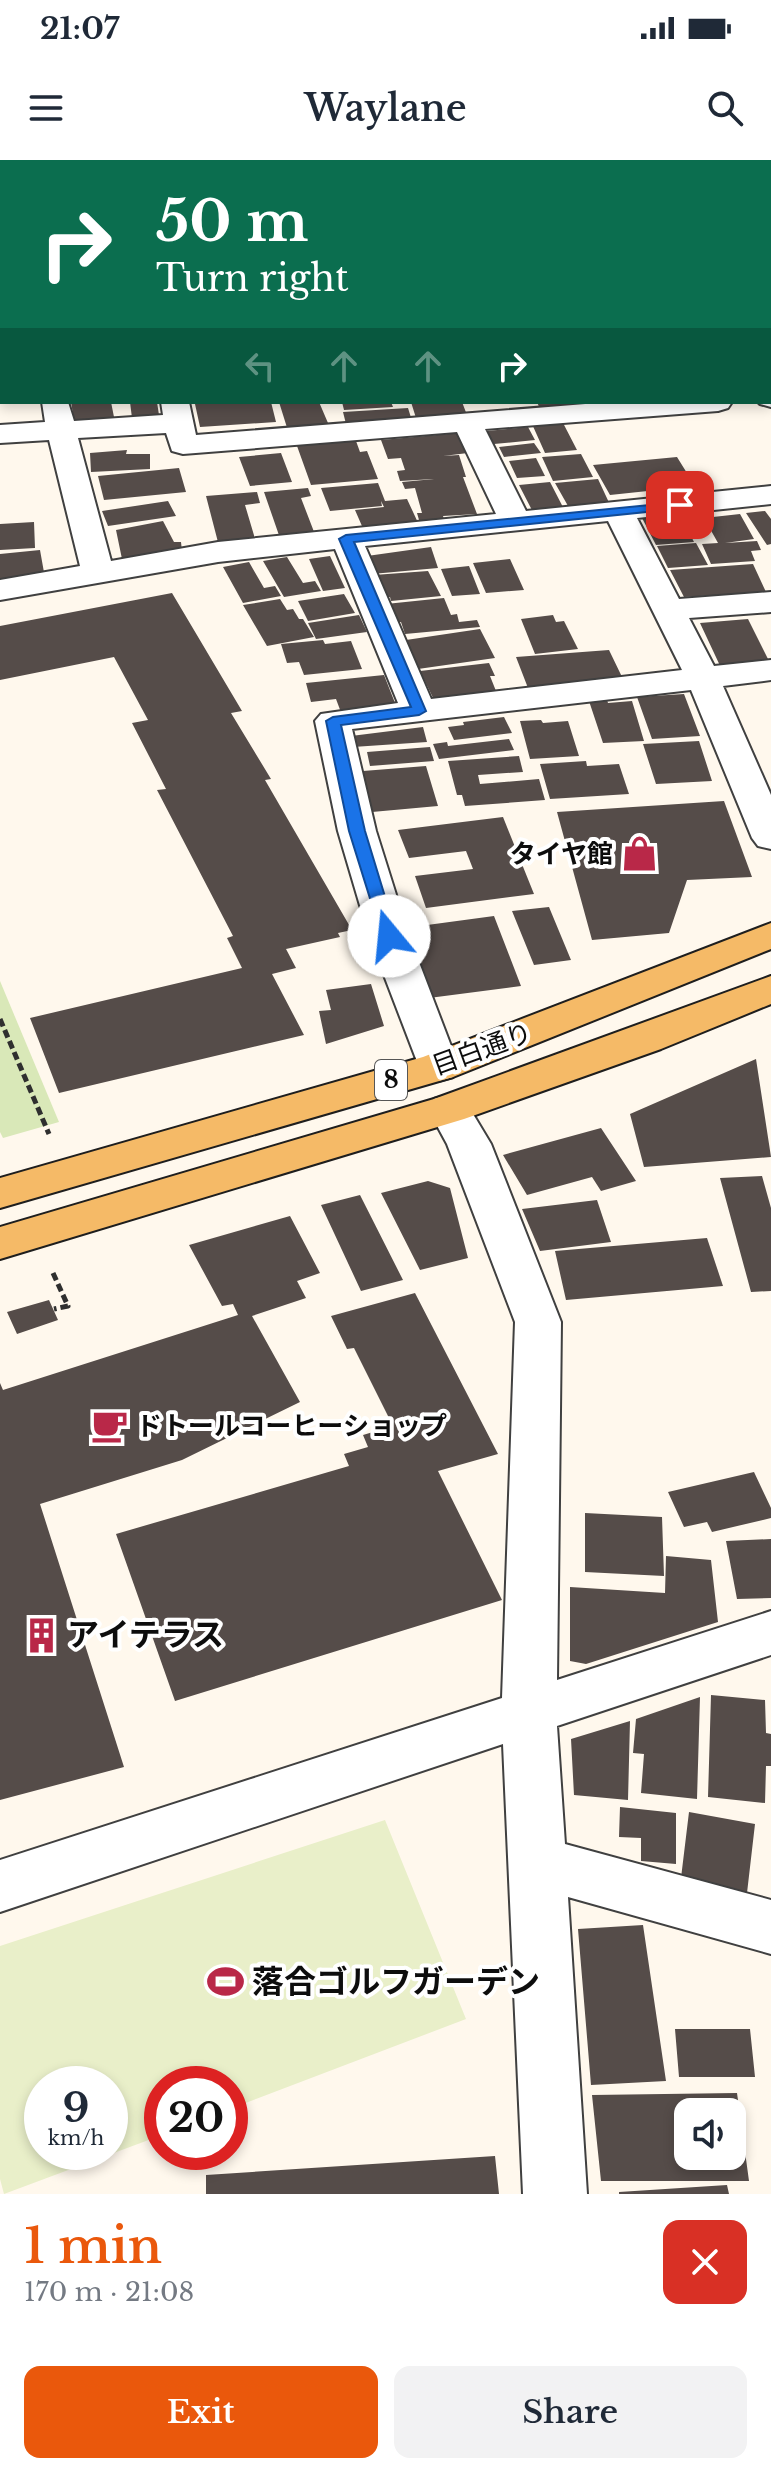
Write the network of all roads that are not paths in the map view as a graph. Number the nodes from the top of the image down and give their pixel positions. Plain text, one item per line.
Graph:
1 (56, 404) edge
2 (666, 404) edge
3 (535, 409) edge
4 (176, 413) edge
5 (467, 422) junction
6 (65, 431) junction
7 (0, 434) edge
8 (771, 495) edge
9 (619, 513) junction
10 (516, 523) junction
11 (346, 539) junction
12 (98, 572) junction
13 (0, 590) edge
14 (771, 602) edge
15 (670, 610) junction
16 (771, 670) edge
17 (702, 676) junction
18 (419, 711) junction
19 (771, 838) edge
20 (771, 935) edge
21 (771, 989) edge
22 (444, 1088) junction
23 (0, 1193) edge
24 (0, 1243) edge
25 (771, 1633) edge
26 (529, 1710) junction
27 (536, 1862) junction
28 (0, 1886) edge
29 (771, 1927) edge
30 (555, 2194) edge

1 - 6 street
2 - 3 street
3 - 5 street
4 - 5 street
4 - 6 street
5 - 10 street
6 - 7 street
6 - 12 street
8 - 9 street
9 - 10 street
9 - 15 street
10 - 11 street
11 - 12 street
11 - 18 street
12 - 13 street
14 - 15 street
15 - 17 street
16 - 17 street
17 - 18 street
17 - 19 street
18 - 22 street
20 - 22 main road, 目白通り / 8
21 - 22 main road, 目白通り / 8
22 - 23 main road, 目白通り / 8
22 - 24 main road, 目白通り / 8
22 - 26 street
25 - 26 street
26 - 27 street
26 - 28 street
27 - 29 street
27 - 30 street

